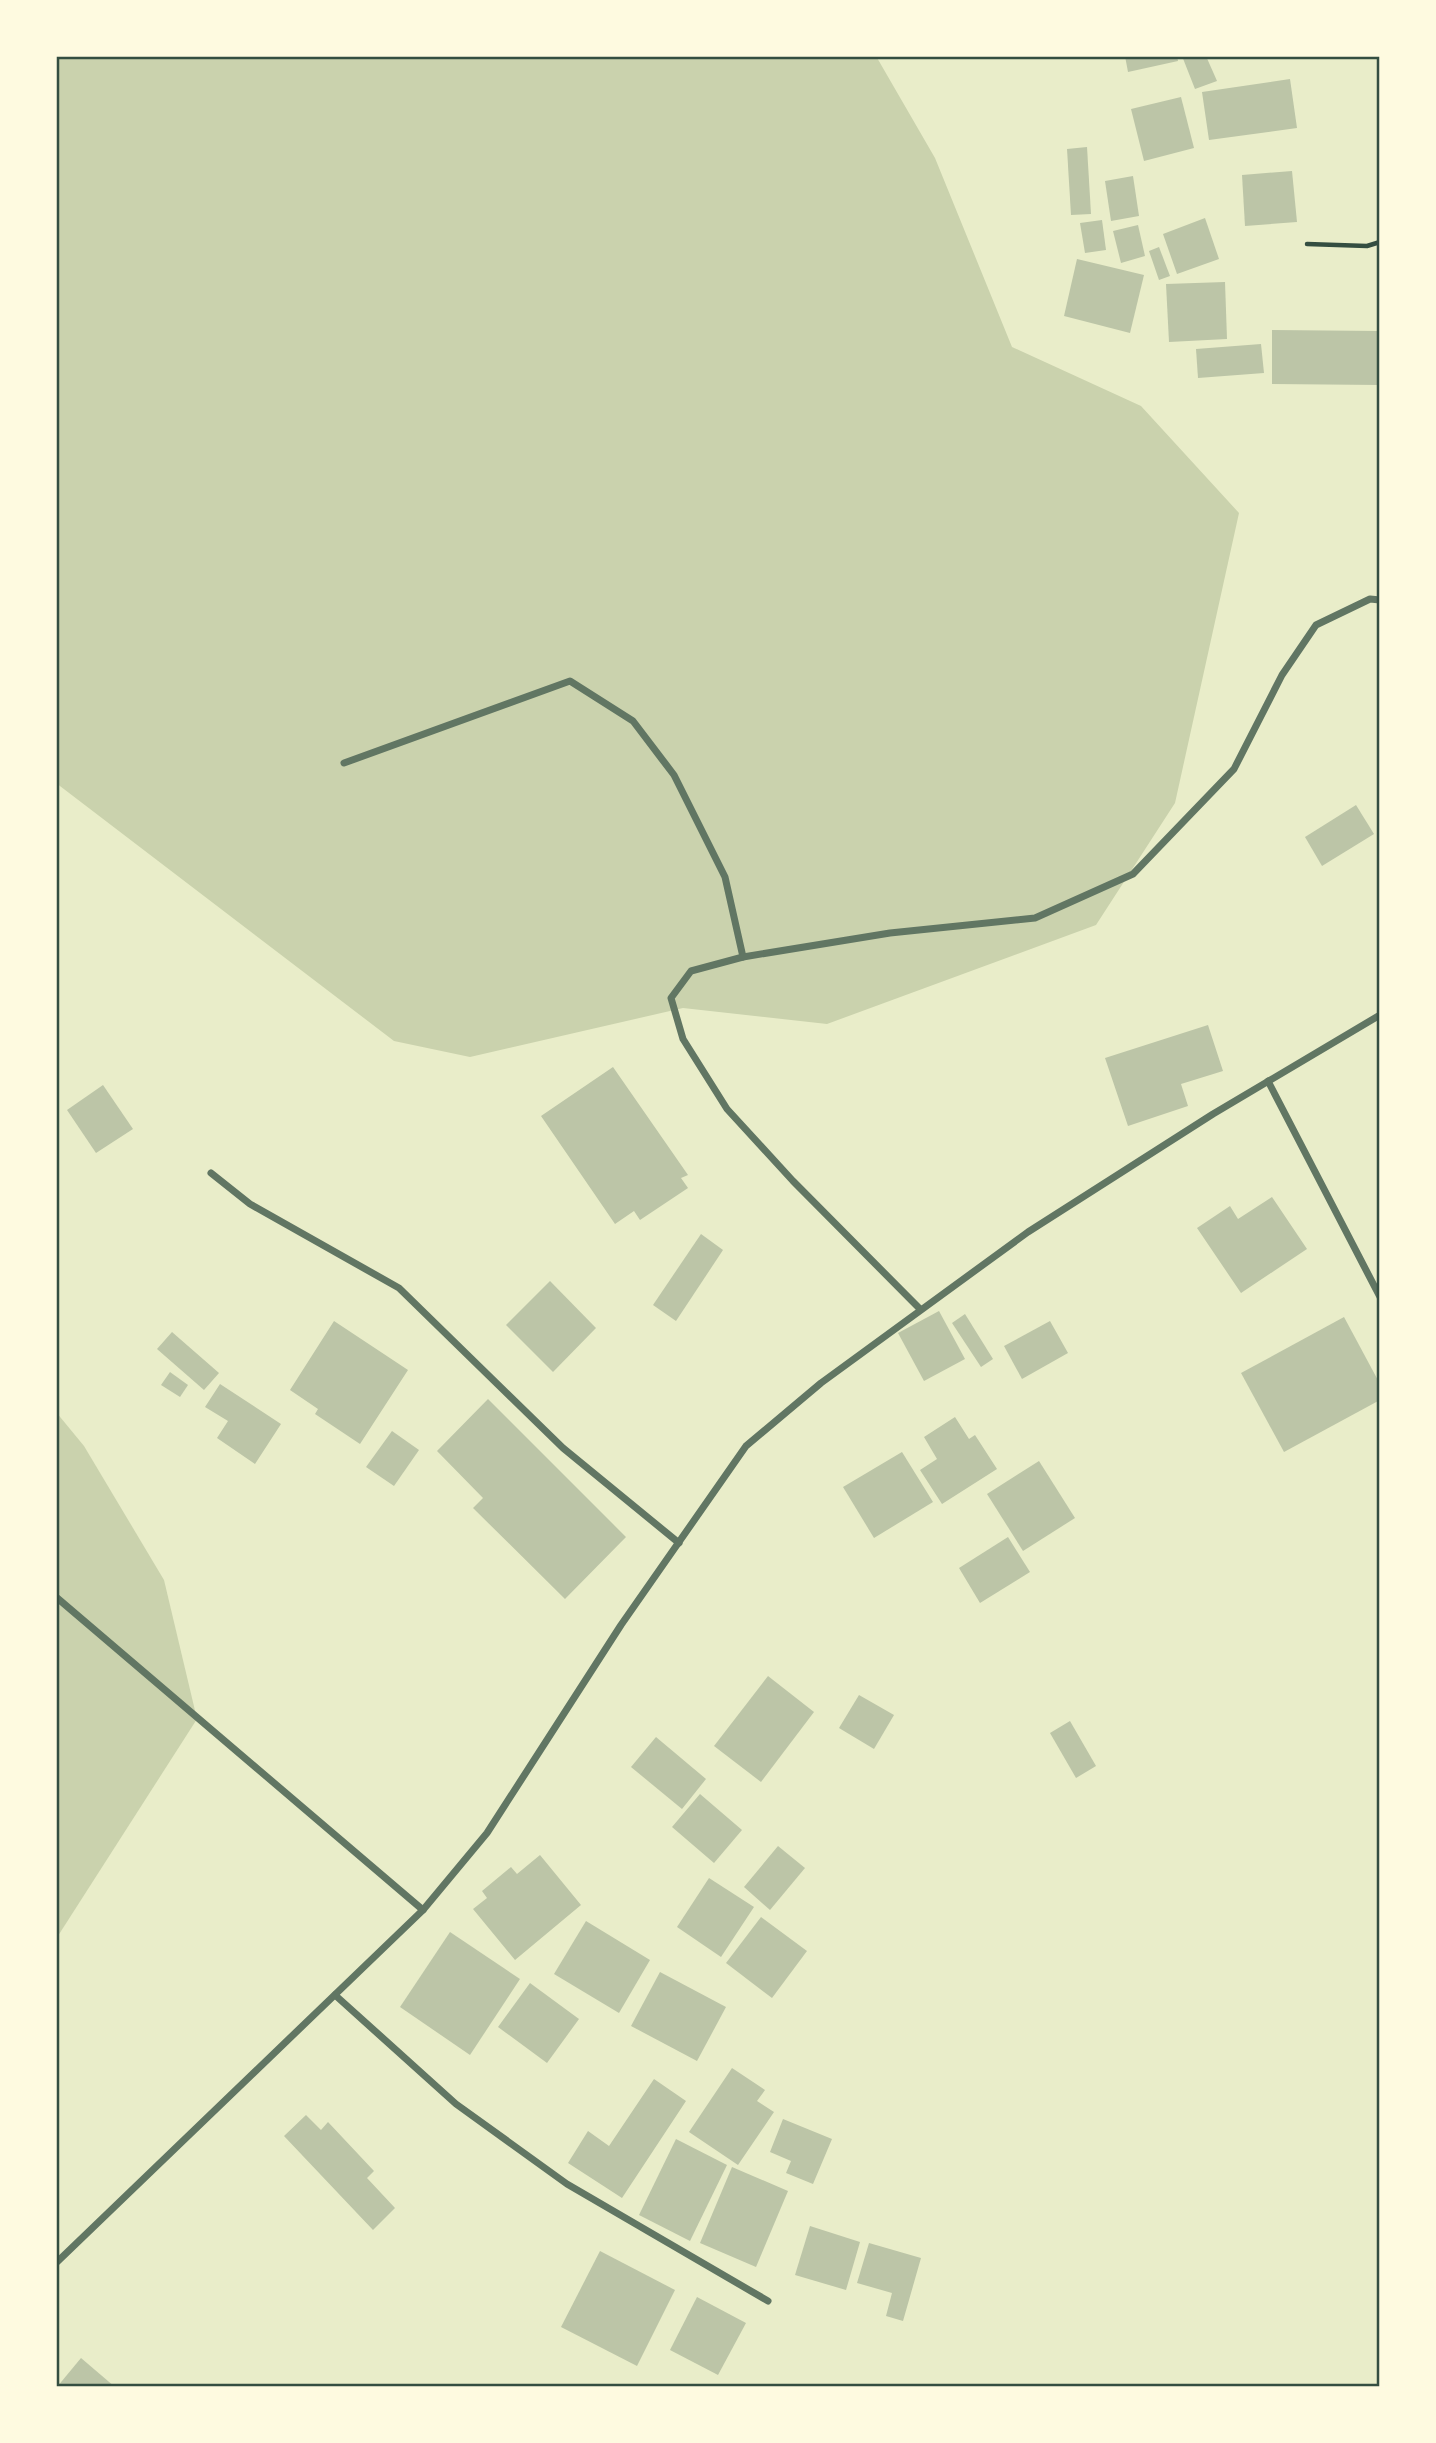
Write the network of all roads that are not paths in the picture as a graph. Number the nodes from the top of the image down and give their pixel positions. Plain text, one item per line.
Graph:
1 (1380, 600) edge
2 (344, 763) dead end
3 (743, 957) junction
4 (1380, 1015) edge
5 (1268, 1081) junction
6 (211, 1173) dead end
7 (1380, 1297) edge
8 (920, 1309) junction
9 (679, 1543) junction
10 (56, 1597) edge
11 (423, 1910) junction
12 (335, 1995) junction
13 (56, 2263) edge
14 (768, 2301) dead end

1 - 3 street
2 - 3 street
3 - 8 street
4 - 5 street
5 - 7 street
5 - 8 street
6 - 9 street
8 - 9 street
9 - 11 street
10 - 11 street
11 - 12 street
12 - 13 street
12 - 14 street

